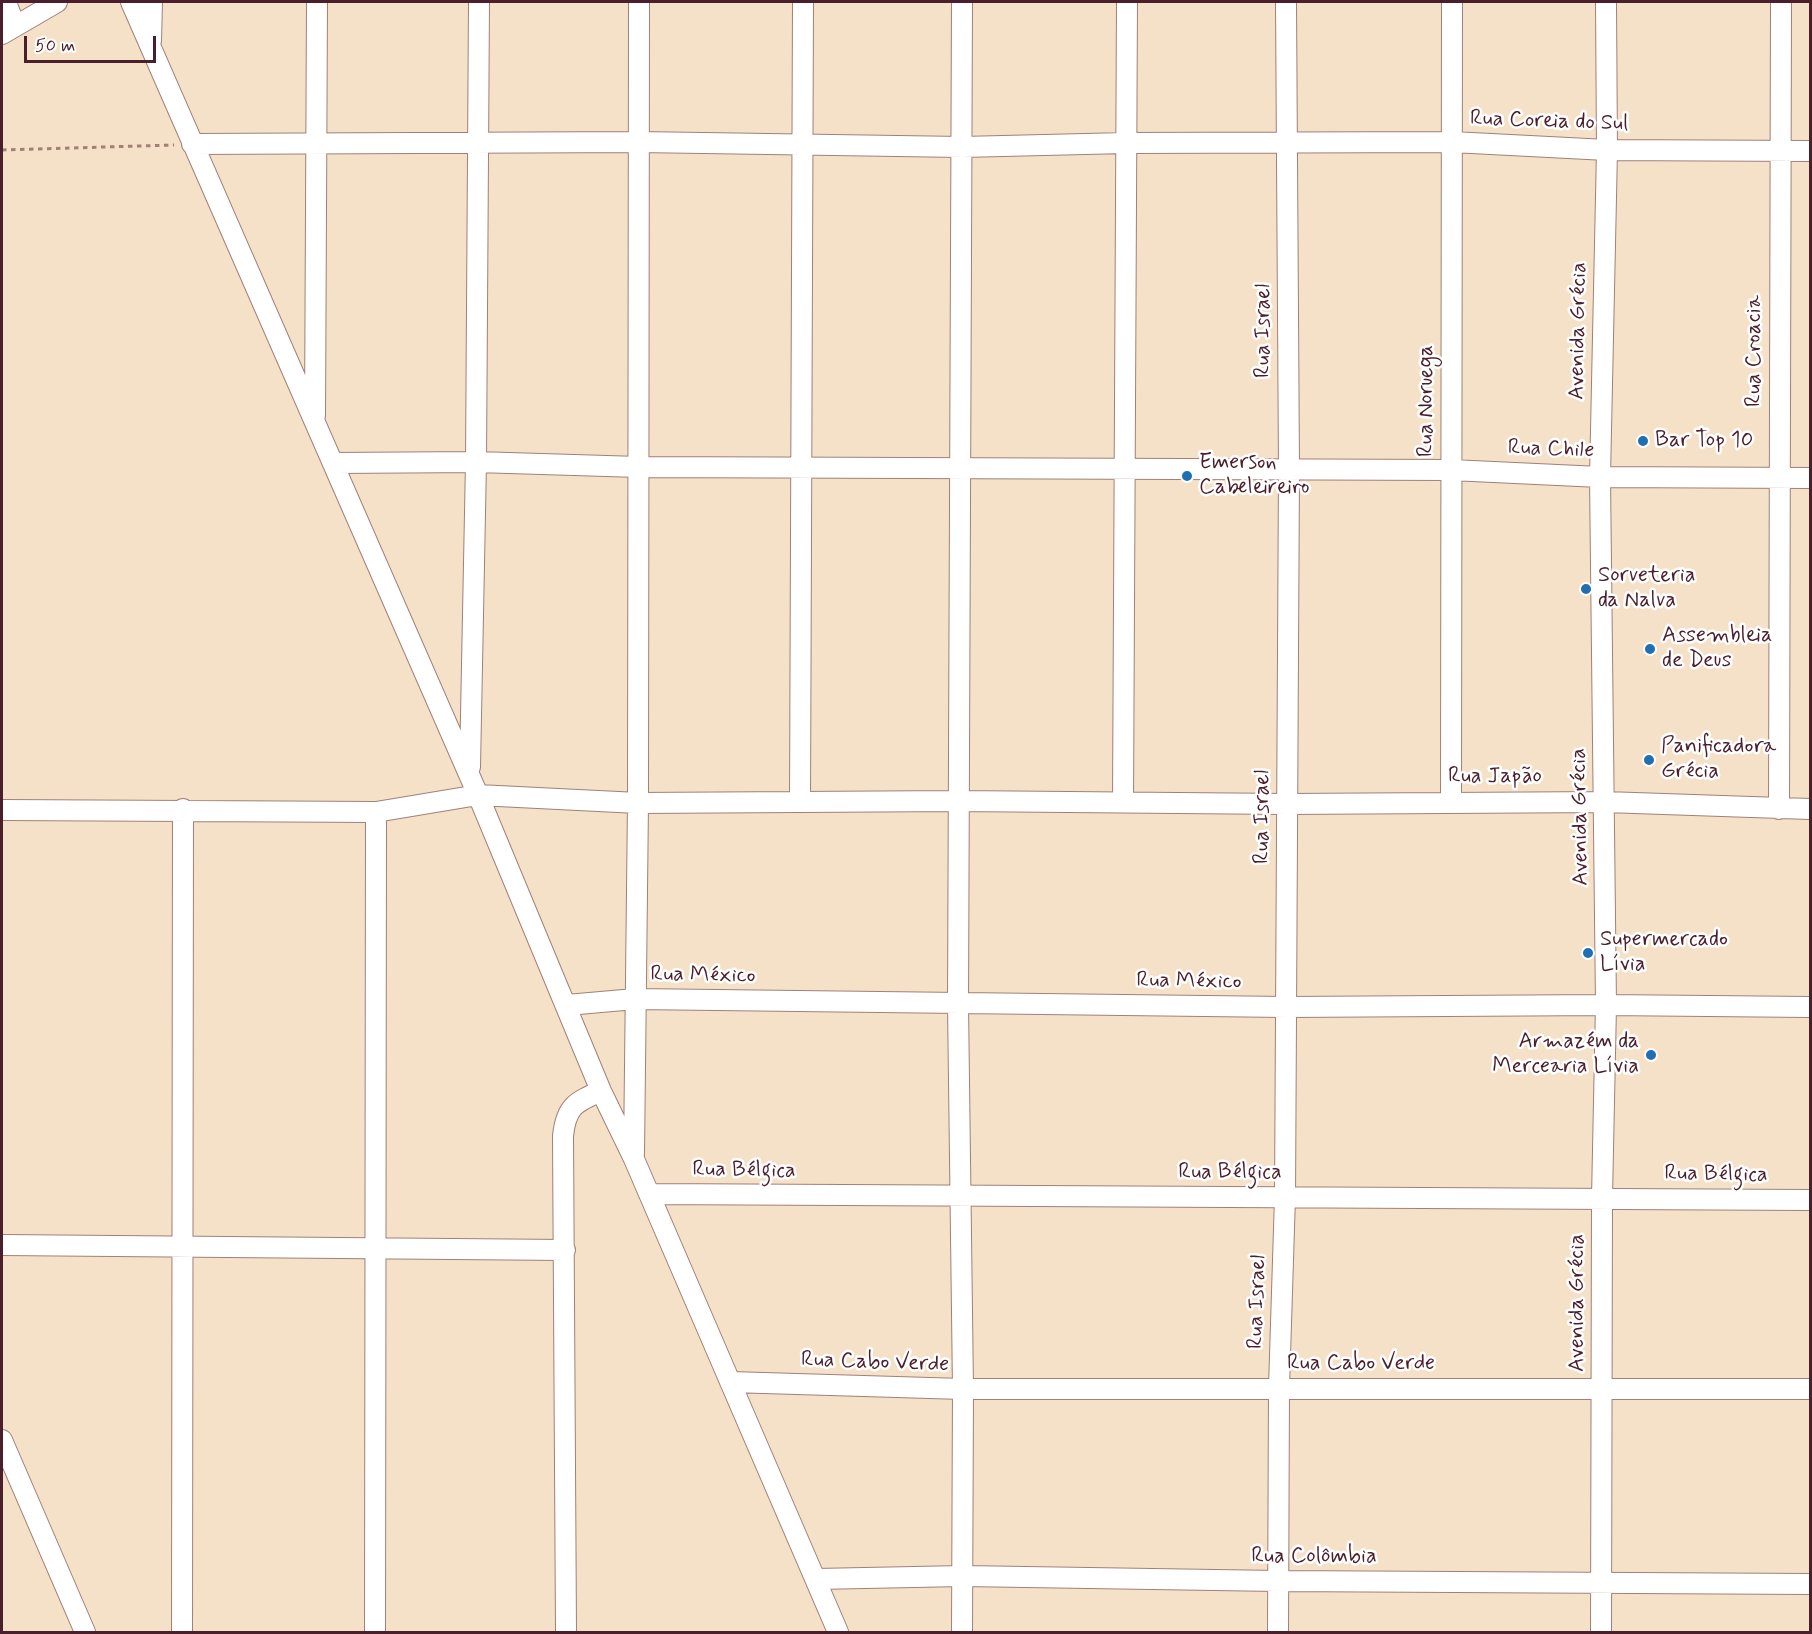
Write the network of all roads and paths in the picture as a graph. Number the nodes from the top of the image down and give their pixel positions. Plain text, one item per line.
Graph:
1 (6, 2) edge
2 (57, 2) edge
3 (131, 2) edge
4 (152, 2) edge
5 (317, 2) edge
6 (479, 2) edge
7 (639, 2) edge
8 (802, 2) edge
9 (962, 2) edge
10 (1127, 2) edge
11 (1286, 2) edge
12 (1452, 2) edge
13 (1606, 2) edge
14 (1780, 2) edge
15 (8, 30) edge
16 (151, 47) junction
17 (317, 142) junction
18 (638, 142) junction
19 (1452, 142) junction
20 (1126, 143) junction
21 (1286, 143) junction
22 (192, 144) junction
23 (479, 144) junction
24 (802, 145) junction
25 (962, 147) junction
26 (2, 150) edge
27 (1607, 150) junction
28 (1779, 150) junction
29 (1810, 151) edge
30 (315, 424) junction
31 (476, 462) junction
32 (334, 463) junction
33 (639, 467) junction
34 (803, 467) junction
35 (960, 467) junction
36 (1125, 468) junction
37 (1289, 470) junction
38 (1451, 470) junction
39 (1600, 477) junction
40 (1779, 478) junction
41 (1810, 478) edge
42 (470, 775) junction
43 (478, 795) junction
44 (958, 801) junction
45 (1451, 801) junction
46 (800, 802) junction
47 (1123, 802) junction
48 (1605, 802) junction
49 (638, 803) junction
50 (1287, 804) junction
51 (183, 809) junction
52 (1779, 809) junction
53 (1810, 809) edge
54 (2, 810) edge
55 (376, 812) junction
56 (635, 999) junction
57 (958, 1004) junction
58 (567, 1005) junction
59 (1606, 1005) junction
60 (1286, 1007) junction
61 (1810, 1007) edge
62 (601, 1091) junction
63 (634, 1158) junction
64 (649, 1194) junction
65 (960, 1197) junction
66 (1285, 1197) junction
67 (1602, 1198) junction
68 (1810, 1200) edge
69 (2, 1245) edge
70 (184, 1246) junction
71 (374, 1248) junction
72 (565, 1250) junction
73 (730, 1382) junction
74 (1279, 1388) junction
75 (963, 1389) junction
76 (1810, 1389) edge
77 (1601, 1390) junction
78 (2, 1440) edge
79 (963, 1576) junction
80 (816, 1579) junction
81 (1278, 1581) junction
82 (1601, 1582) junction
83 (1810, 1584) edge
84 (84, 1632) edge
85 (182, 1632) edge
86 (375, 1632) edge
87 (566, 1632) edge
88 (838, 1632) edge
89 (962, 1632) edge
90 (1278, 1632) edge
91 (1601, 1632) edge

1 - 15 street
2 - 15 street
3 - 16 street
4 - 16 street
5 - 17 street
6 - 23 street
7 - 18 street
8 - 24 street
9 - 25 street
10 - 20 street
11 - 21 street, Rua Israel
12 - 19 street, Rua Noruega
13 - 27 street, Avenida Grécia
14 - 28 street, Rua Croacia
16 - 22 street
17 - 22 street, Rua Coreia do Sul
17 - 23 street, Rua Coreia do Sul
17 - 30 street
18 - 23 street, Rua Coreia do Sul
18 - 24 street, Rua Coreia do Sul
18 - 33 street
19 - 21 street, Rua Coreia do Sul
19 - 27 street, Rua Coreia do Sul
19 - 38 street, Rua Noruega
20 - 21 street, Rua Coreia do Sul
20 - 25 street, Rua Coreia do Sul
20 - 36 street
21 - 37 street, Rua Israel
22 - 26 path
22 - 30 street
23 - 31 street
24 - 25 street, Rua Coreia do Sul
24 - 34 street
25 - 35 street
27 - 28 street, Rua Coreia do Sul
27 - 39 street, Avenida Grécia
28 - 29 street, Rua Coreia do Sul
28 - 40 street, Rua Croacia
30 - 32 street
31 - 32 street, Rua Chile
31 - 33 street, Rua Chile
31 - 42 street
32 - 42 street
33 - 34 street, Rua Chile
33 - 49 street
34 - 35 street, Rua Chile
34 - 46 street
35 - 36 street, Rua Chile
35 - 44 street
36 - 37 street, Rua Chile
36 - 47 street
37 - 38 street, Rua Chile
37 - 50 street, Rua Israel
38 - 39 street, Rua Chile
38 - 45 street, Rua Noruega
39 - 40 street, Rua Chile
39 - 48 street, Avenida Grécia
40 - 41 street, Rua Chile
40 - 52 street, Rua Croacia
42 - 43 street
43 - 49 street, Rua Japão
43 - 55 street, Rua Japão
43 - 58 street
44 - 46 street, Rua Japão
44 - 47 street, Rua Japão
44 - 57 street
45 - 48 street, Rua Japão
45 - 50 street, Rua Japão
46 - 49 street, Rua Japão
47 - 50 street, Rua Japão
48 - 52 street, Rua Japão
48 - 59 street, Avenida Grécia
49 - 56 street
50 - 60 street, Rua Israel
51 - 54 street, Rua Japão
51 - 55 street, Rua Japão
51 - 70 street
52 - 53 street, Rua Japão
55 - 71 street
56 - 57 street, Rua México
56 - 58 street, Rua México
56 - 63 street
57 - 60 street, Rua México
57 - 65 street
58 - 62 street
59 - 60 street, Rua México
59 - 61 street, Rua México
59 - 67 street, Avenida Grécia
60 - 66 street, Rua Israel
62 - 63 street
62 - 72 street
63 - 64 street
64 - 65 street, Rua Bélgica
64 - 73 street
65 - 66 street, Rua Bélgica
65 - 75 street
66 - 67 street, Rua Bélgica
66 - 74 street, Rua Israel
67 - 68 street, Rua Bélgica
67 - 77 street, Avenida Grécia
69 - 70 street
70 - 71 street
70 - 85 street
71 - 72 street
71 - 86 street
72 - 87 street
73 - 75 street, Rua Cabo Verde
73 - 80 street
74 - 75 street, Rua Cabo Verde
74 - 77 street, Rua Cabo Verde
74 - 81 street, Rua Israel
75 - 79 street
76 - 77 street, Rua Cabo Verde
77 - 82 street, Avenida Grécia
78 - 84 street
79 - 80 street, Rua Colômbia
79 - 81 street, Rua Colômbia
79 - 89 street
80 - 88 street
81 - 82 street, Rua Colômbia
81 - 90 street, Rua Israel
82 - 83 street, Rua Colômbia
82 - 91 street, Avenida Grécia

